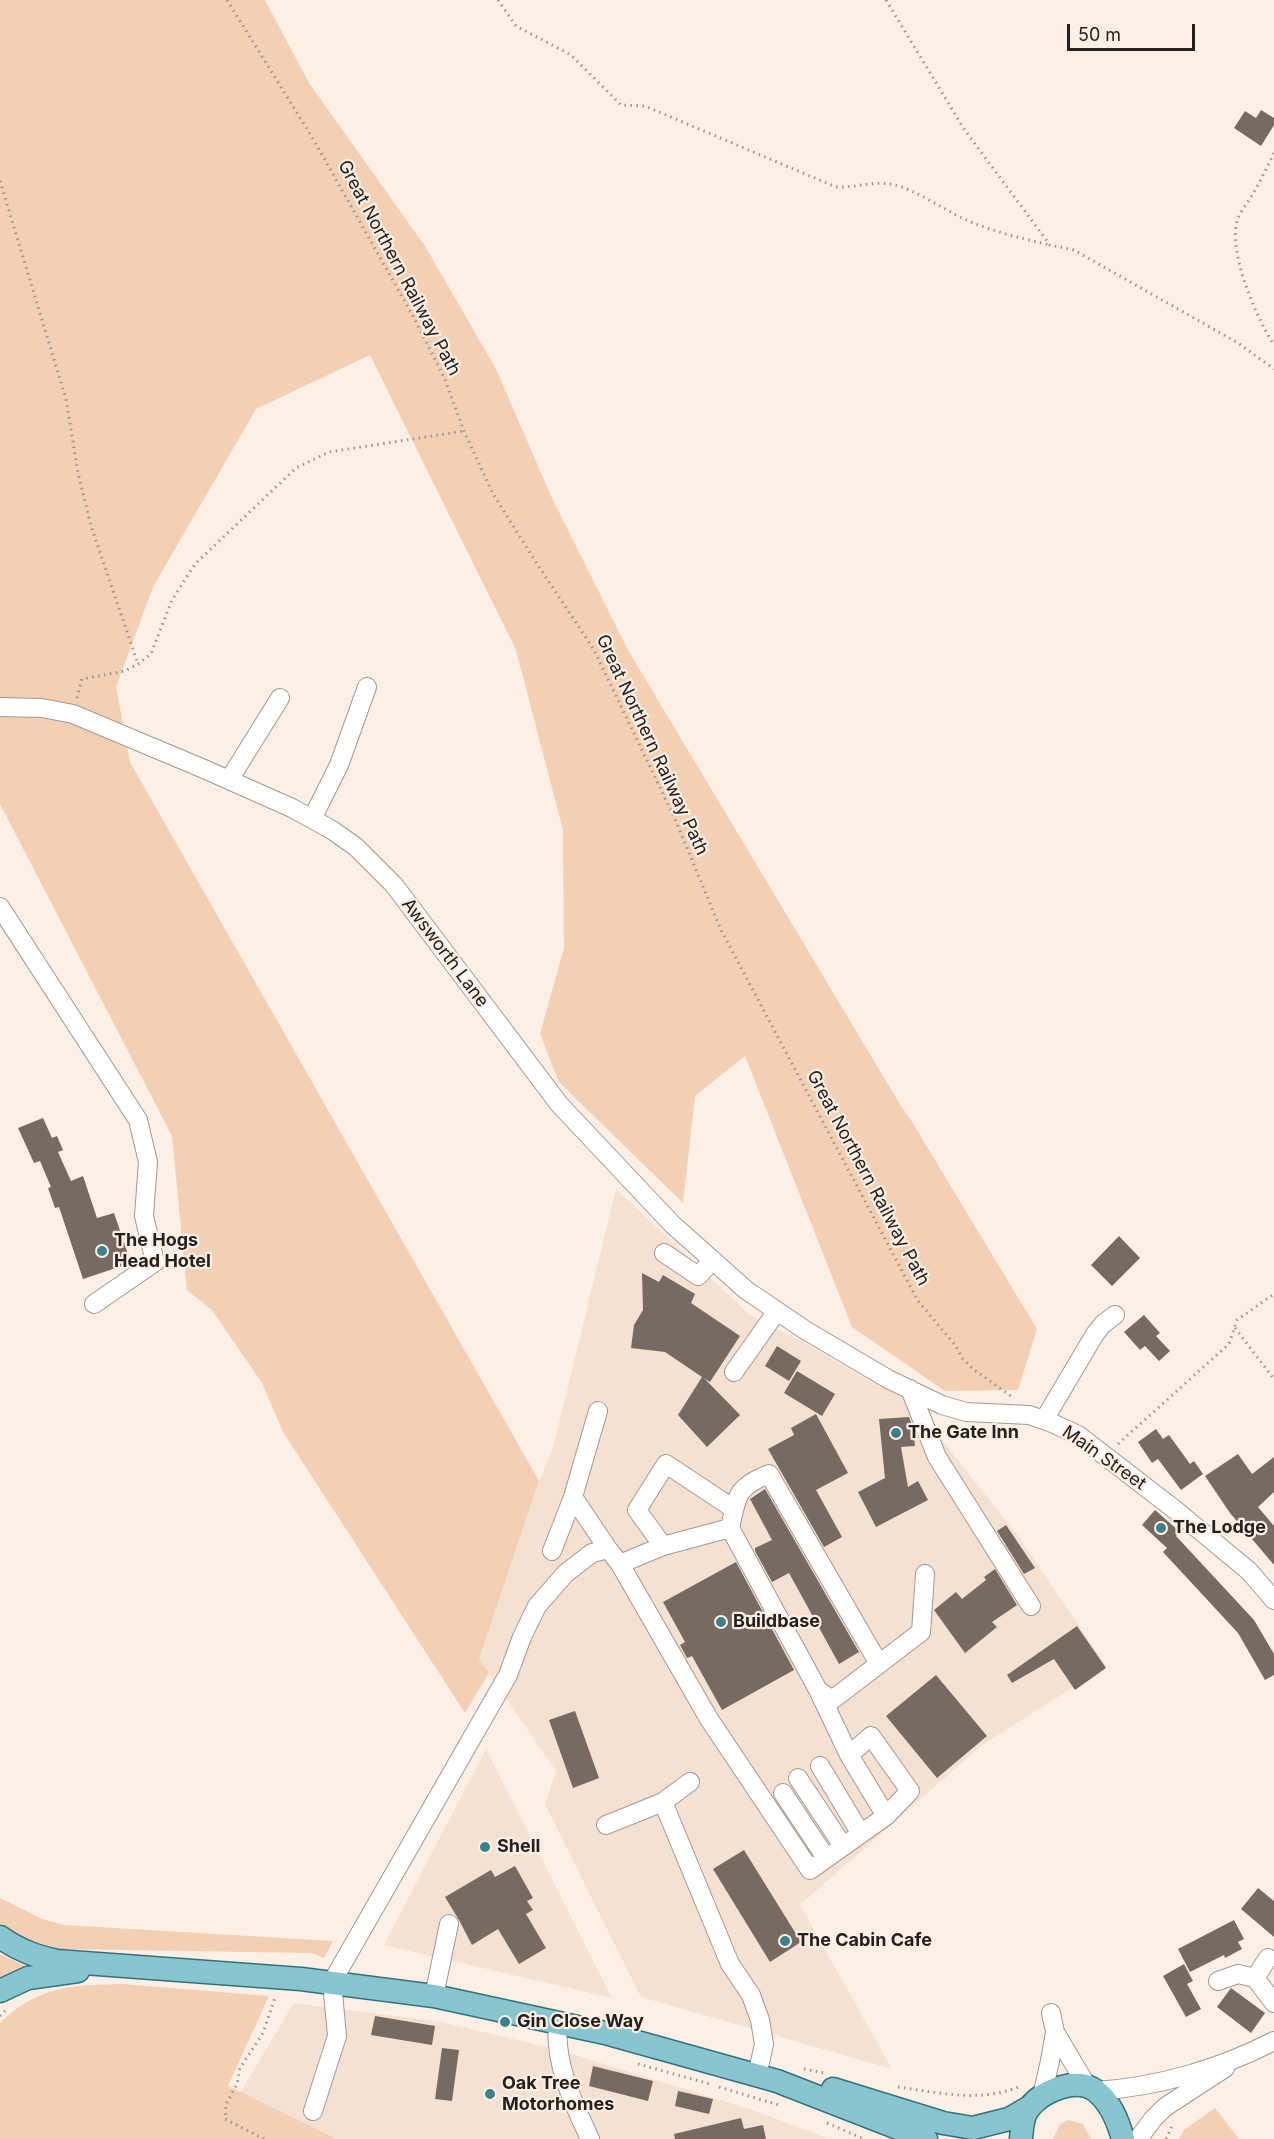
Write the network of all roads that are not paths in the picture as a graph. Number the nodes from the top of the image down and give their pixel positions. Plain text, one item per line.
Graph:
1 (367, 687) dead end
2 (280, 698) dead end
3 (0, 707) edge
4 (229, 780) junction
5 (312, 819) junction
6 (0, 907) edge
7 (664, 1253) dead end
8 (713, 1260) junction
9 (94, 1304) dead end
10 (777, 1311) junction
11 (1115, 1315) dead end
12 (806, 1330) joint
13 (734, 1372) dead end
14 (910, 1389) junction
15 (598, 1411) dead end
16 (1044, 1420) junction
17 (573, 1497) junction
18 (734, 1509) junction
19 (730, 1528) junction
20 (663, 1546) junction
21 (608, 1549) junction
22 (552, 1551) dead end
23 (620, 1564) junction
24 (926, 1574) dead end
25 (1274, 1600) edge
26 (1031, 1606) dead end
27 (879, 1664) junction
28 (818, 1690) junction
29 (849, 1755) junction
30 (820, 1766) dead end
31 (798, 1778) dead end
32 (690, 1782) dead end
33 (783, 1793) dead end
34 (663, 1802) junction
35 (886, 1816) junction
36 (606, 1825) dead end
37 (861, 1834) junction
38 (843, 1846) junction
39 (826, 1858) junction
40 (449, 1924) dead end
41 (0, 1937) edge
42 (1268, 1958) dead end
43 (121, 1966) junction
44 (1255, 1978) junction
45 (1218, 1981) dead end
46 (332, 1982) junction
47 (434, 1996) junction
48 (3, 2000) edge
49 (1274, 2003) edge
50 (1051, 2013) dead end
51 (558, 2022) junction
52 (1055, 2032) junction
53 (1274, 2041) edge
54 (1236, 2060) junction
55 (767, 2078) junction
56 (1091, 2088) junction
57 (1035, 2102) junction
58 (313, 2111) dead end
59 (590, 2139) edge
60 (926, 2139) edge
61 (1021, 2139) edge
62 (1123, 2139) edge
63 (1138, 2139) edge

1 - 5 street
2 - 4 street
3 - 4 street, Awsworth Lane
4 - 5 street, Awsworth Lane
5 - 8 street, Awsworth Lane
6 - 9 street
7 - 8 street
8 - 10 street, Awsworth Lane
10 - 12 street, Awsworth Lane
10 - 13 street
11 - 16 street
12 - 14 street, Main Street
14 - 16 street, Main Street
14 - 26 street
15 - 17 street
16 - 25 street, Main Street
17 - 21 street
17 - 22 street
18 - 19 street
18 - 20 street
18 - 27 street
19 - 20 street
19 - 28 street
20 - 23 street
21 - 23 street
21 - 46 street
23 - 39 street
24 - 27 street
27 - 28 street
28 - 29 street
29 - 35 street
29 - 35 street
30 - 37 street
31 - 38 street
32 - 34 street
33 - 39 street
34 - 36 street
34 - 55 street
35 - 37 street
37 - 38 street
38 - 39 street
40 - 47 street
41 - 43 main road
42 - 44 street
43 - 46 main road
43 - 48 main road
44 - 45 street
44 - 49 street
46 - 47 main road
46 - 58 street
47 - 51 main road
50 - 52 street
51 - 55 main road
51 - 59 street
52 - 56 street
52 - 57 street
53 - 54 street
54 - 56 street
54 - 63 street
55 - 57 main road
55 - 60 main road
56 - 57 main road
56 - 62 main road
57 - 61 main road

